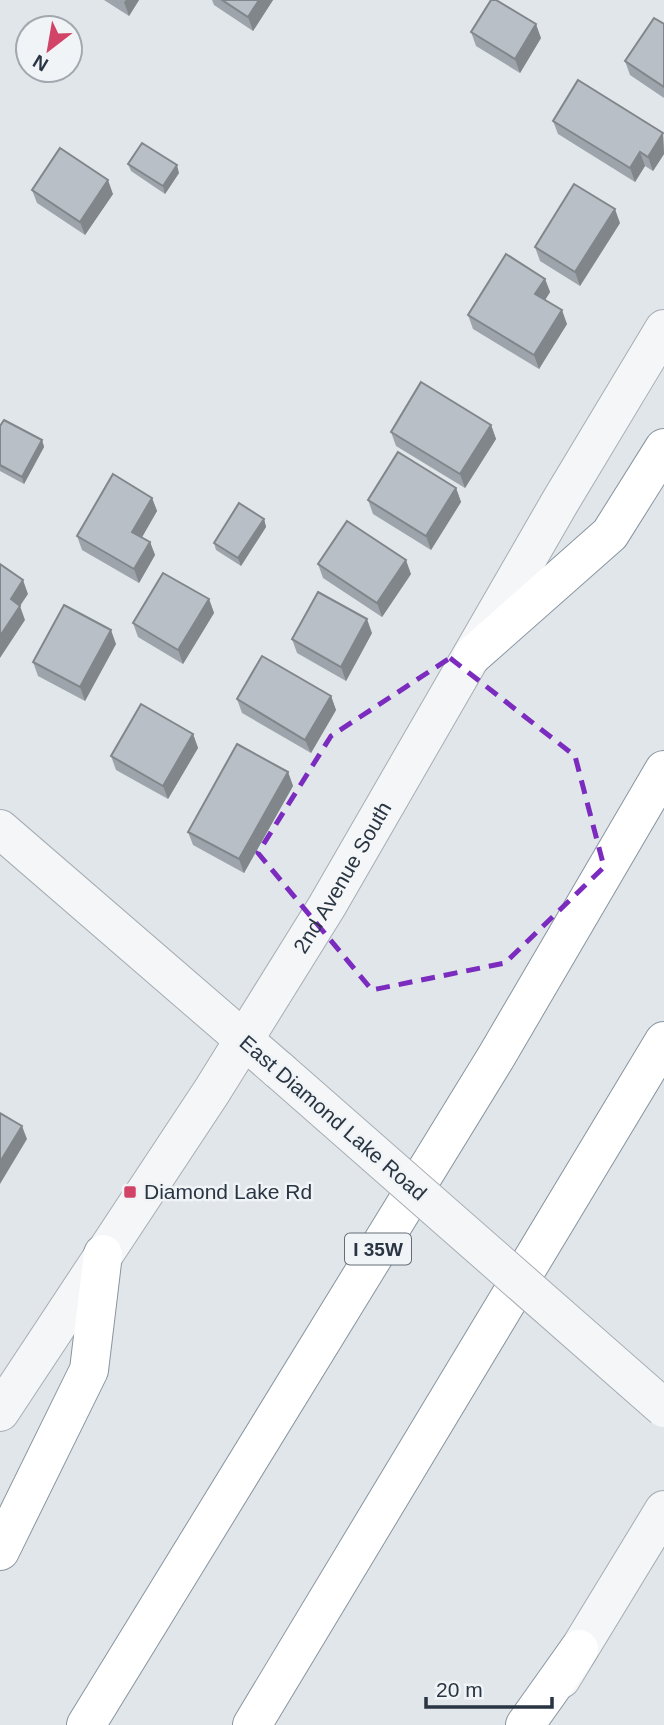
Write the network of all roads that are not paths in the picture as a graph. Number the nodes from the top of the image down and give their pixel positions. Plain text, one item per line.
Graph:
1 (664, 329) edge
2 (664, 448) edge
3 (473, 655) junction
4 (664, 770) edge
5 (0, 828) edge
6 (243, 1039) junction
7 (664, 1041) edge
8 (103, 1254) junction
9 (664, 1408) edge
10 (0, 1412) edge
11 (664, 1510) edge
12 (0, 1550) edge
13 (579, 1649) junction
14 (86, 1725) edge
15 (252, 1725) edge
16 (525, 1725) edge
17 (533, 1725) edge

1 - 3 street, 2nd Avenue South
2 - 3 highway
3 - 6 street, 2nd Avenue South
4 - 14 highway, I 35W
5 - 6 street, East Diamond Lake Road
6 - 8 street, 2nd Avenue South
6 - 9 street, East Diamond Lake Road, bridge
7 - 15 highway
8 - 10 street, 2nd Avenue South
8 - 12 highway
11 - 13 street
13 - 16 highway
13 - 17 street

